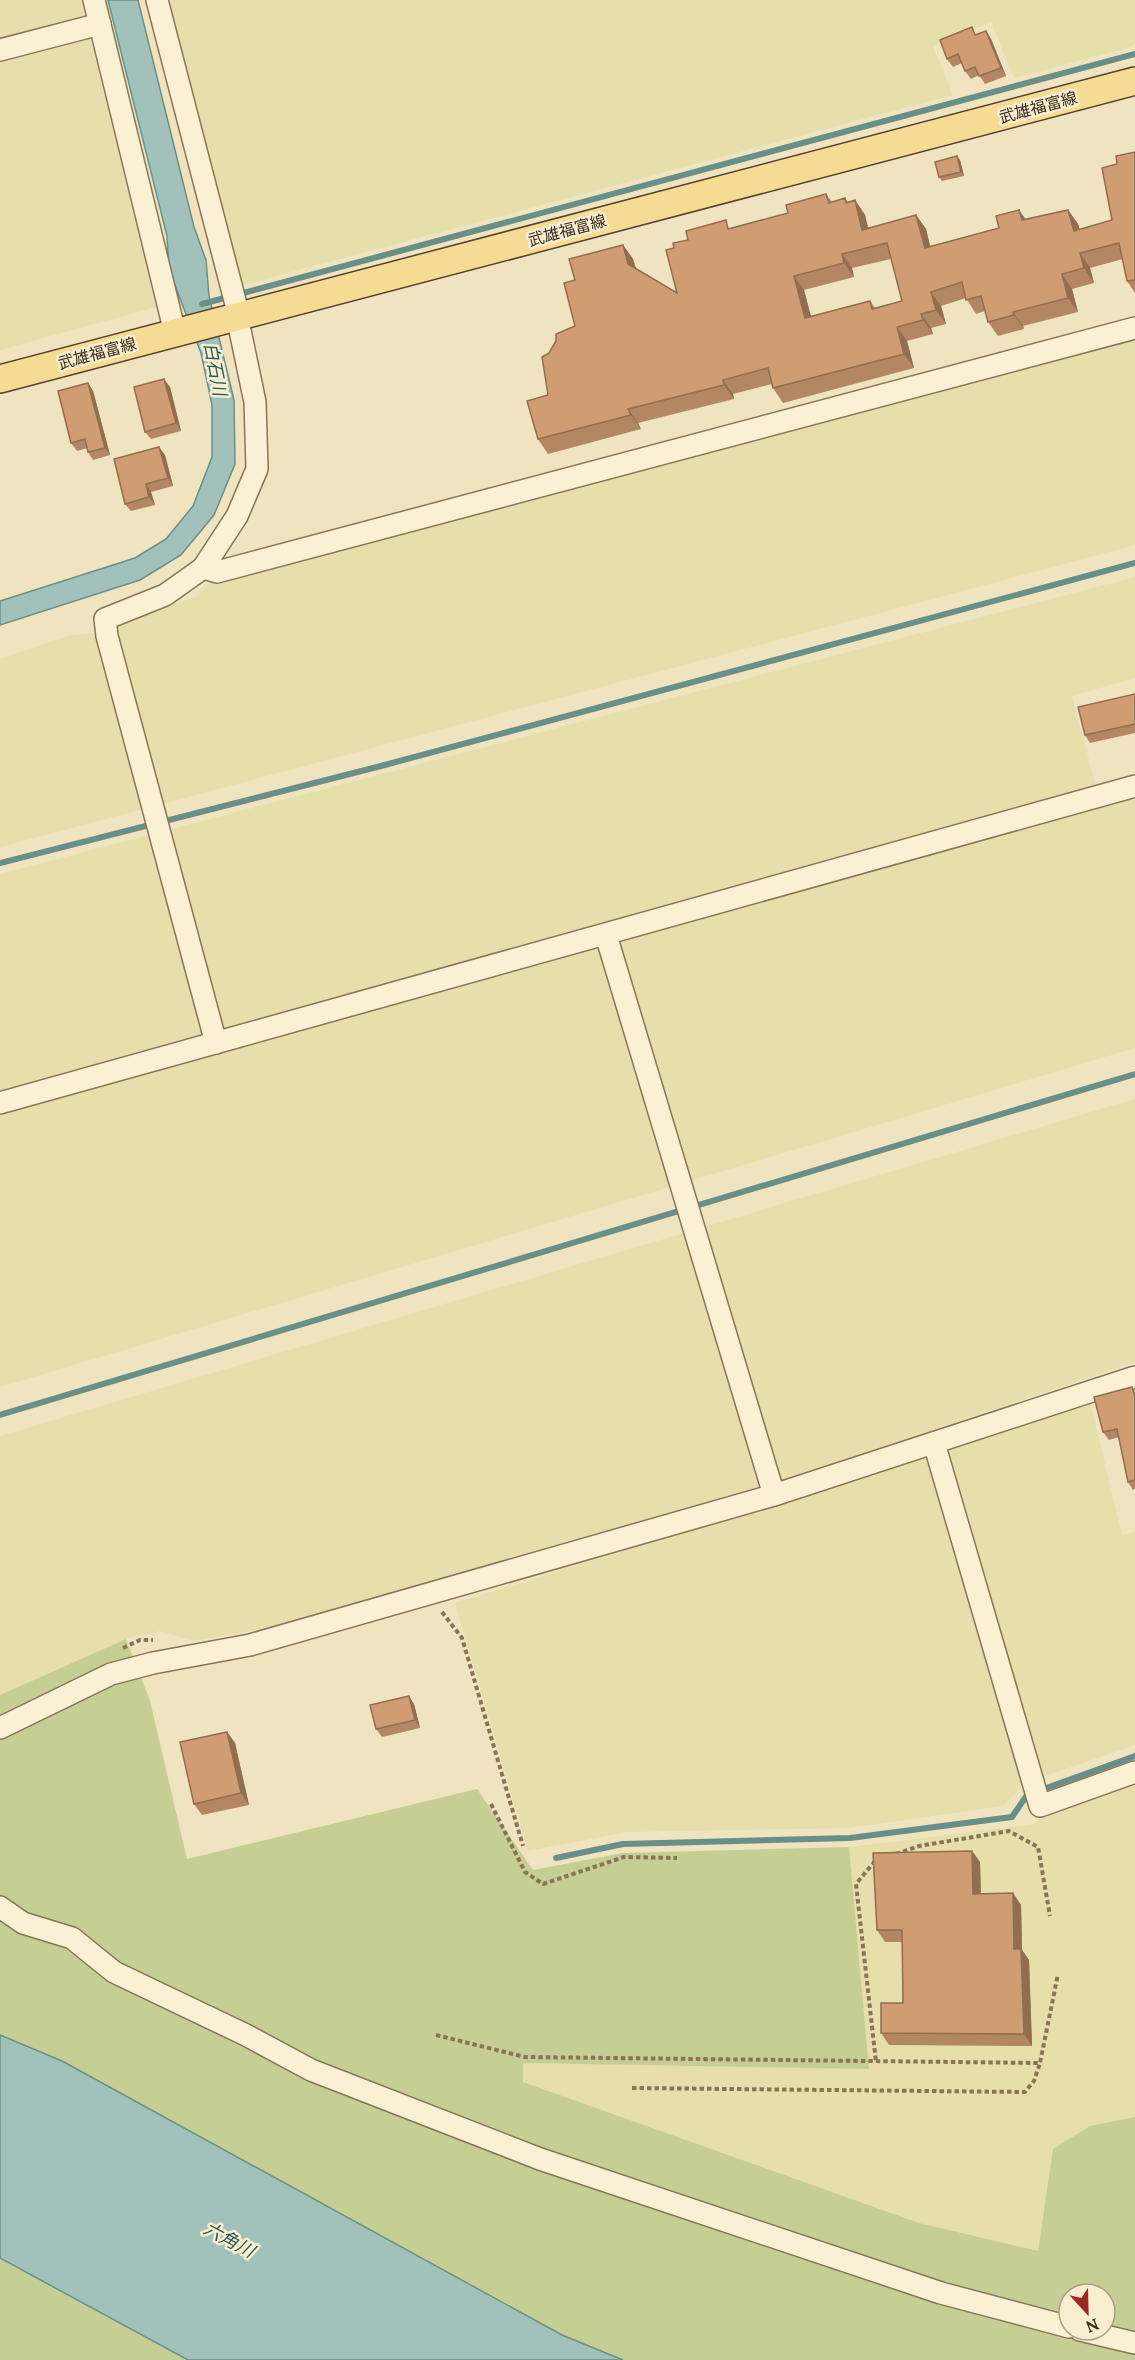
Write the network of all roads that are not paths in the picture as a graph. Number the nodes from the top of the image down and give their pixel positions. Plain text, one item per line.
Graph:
1 (94, 0) edge
2 (158, 0) edge
3 (100, 24) junction
4 (0, 50) edge
5 (1135, 81) edge
6 (236, 306) junction
7 (1135, 328) edge
8 (176, 333) junction
9 (0, 379) edge
10 (203, 568) junction
11 (1135, 786) edge
12 (606, 934) junction
13 (216, 1043) junction
14 (0, 1103) edge
15 (1135, 1377) edge
16 (934, 1443) junction
17 (774, 1495) junction
18 (0, 1728) edge
19 (1135, 1773) edge
20 (0, 1907) edge
21 (1057, 2324) edge
22 (1117, 2339) edge
23 (1135, 2343) edge

1 - 3 street
2 - 6 street
3 - 4 street
3 - 8 street
5 - 6 main road, 武雄福富線
6 - 8 main road, 武雄福富線
6 - 10 street
7 - 10 street
8 - 9 main road, 武雄福富線
10 - 13 street
11 - 12 street
12 - 13 street
12 - 17 street
13 - 14 street
15 - 16 street
16 - 17 street
16 - 19 street
17 - 18 street
20 - 21 street
22 - 23 street

